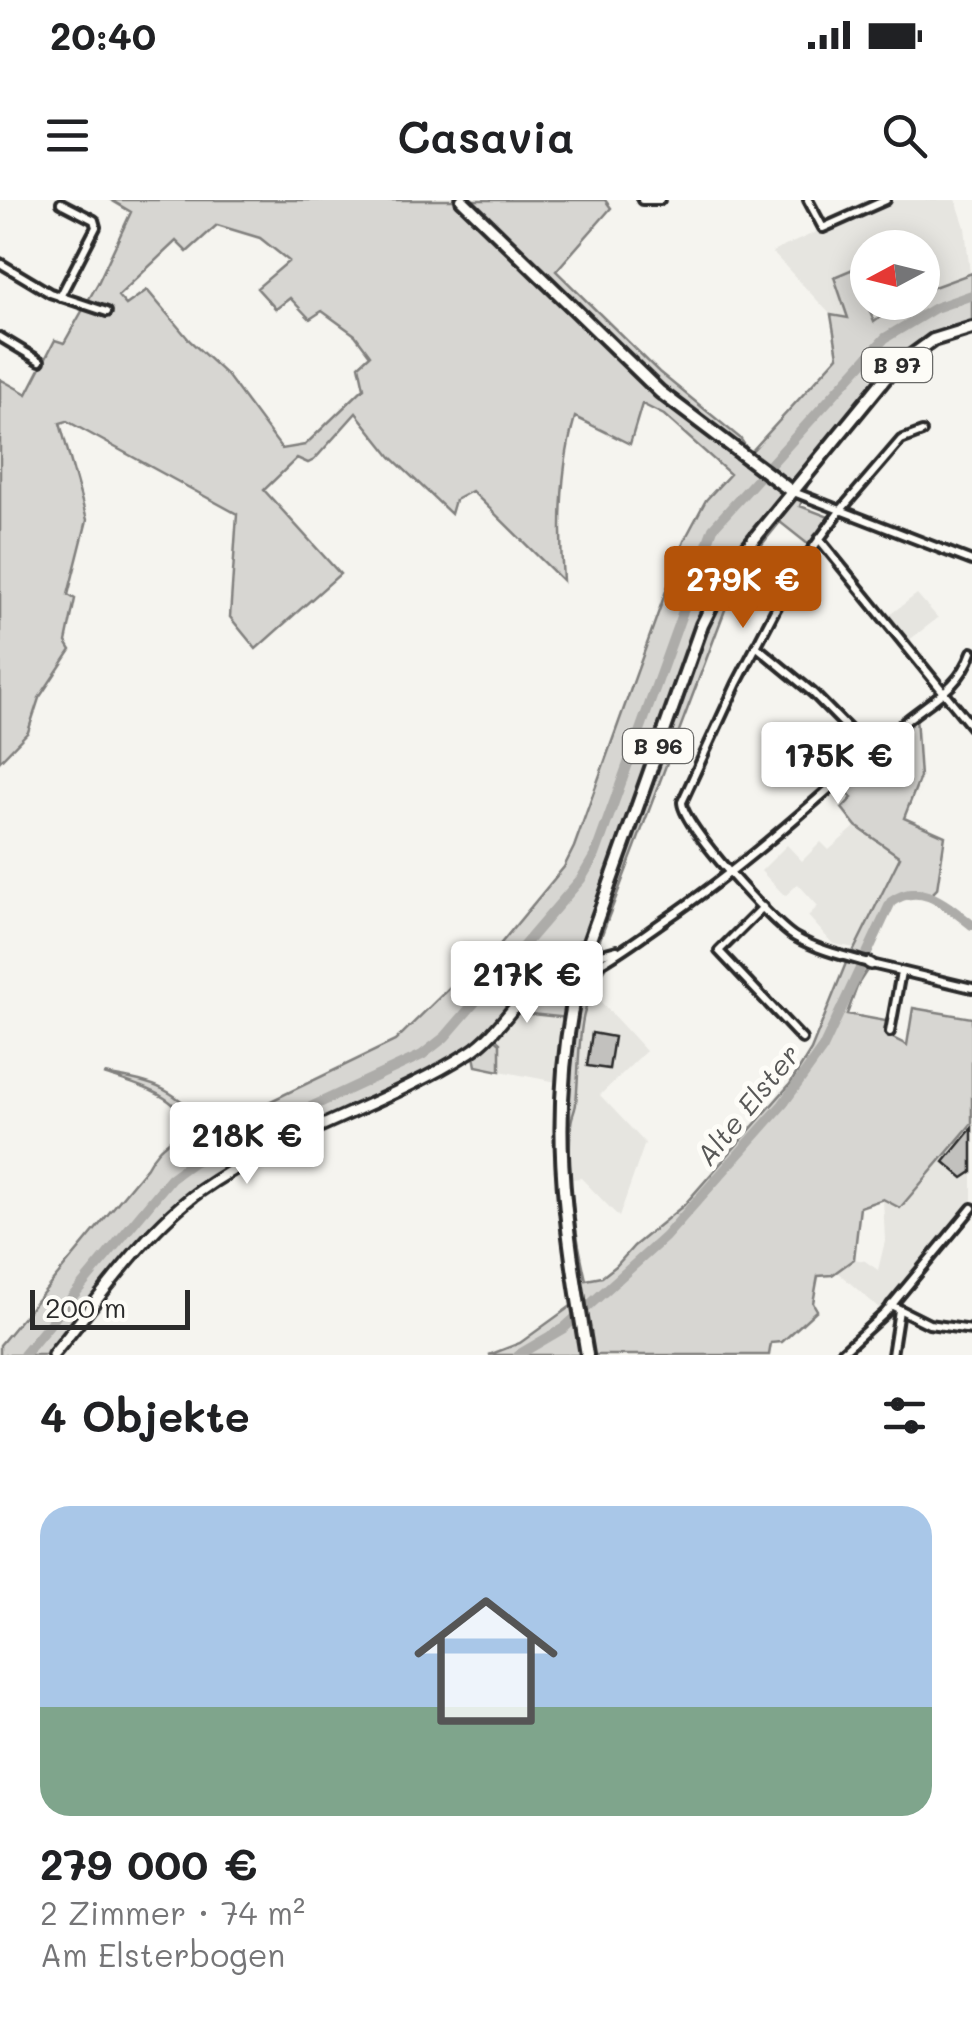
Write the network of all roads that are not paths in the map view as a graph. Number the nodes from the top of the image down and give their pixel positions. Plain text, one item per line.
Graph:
1 (462, 200) edge
2 (660, 200) edge
3 (808, 200) edge
4 (886, 200) edge
5 (61, 202) dead end
6 (645, 202) edge
7 (0, 262) edge
8 (60, 297) junction
9 (107, 312) dead end
10 (972, 328) edge
11 (0, 336) edge
12 (40, 360) dead end
13 (922, 432) dead end
14 (791, 491) junction
15 (840, 511) junction
16 (819, 538) junction
17 (972, 561) edge
18 (756, 646) junction
19 (972, 652) edge
20 (944, 694) junction
21 (972, 727) edge
22 (871, 752) junction
23 (733, 873) junction
24 (763, 907) junction
25 (593, 957) junction
26 (570, 961) junction
27 (901, 972) junction
28 (579, 974) junction
29 (972, 988) edge
30 (890, 1032) dead end
31 (802, 1040) dead end
32 (972, 1208) edge
33 (895, 1308) junction
34 (972, 1330) edge
35 (53, 1355) edge
36 (587, 1355) edge
37 (839, 1355) edge
38 (892, 1355) edge

1 - 14 main road
2 - 6 street
3 - 4 street
5 - 8 street
7 - 8 street
8 - 9 street
10 - 14 main road, B 97
11 - 12 street
13 - 15 street
14 - 15 street
14 - 25 main road, B 96
15 - 16 street
15 - 17 street
16 - 18 street
16 - 20 street
18 - 22 street
18 - 23 street
19 - 20 street
20 - 21 street
20 - 22 street
22 - 23 street
23 - 24 street
23 - 25 street
24 - 27 street
24 - 31 street
25 - 26 main road
25 - 28 main road
26 - 28 main road
26 - 35 main road
27 - 29 street
27 - 30 street
28 - 36 main road
32 - 33 street
33 - 34 street
33 - 37 street
33 - 38 street

